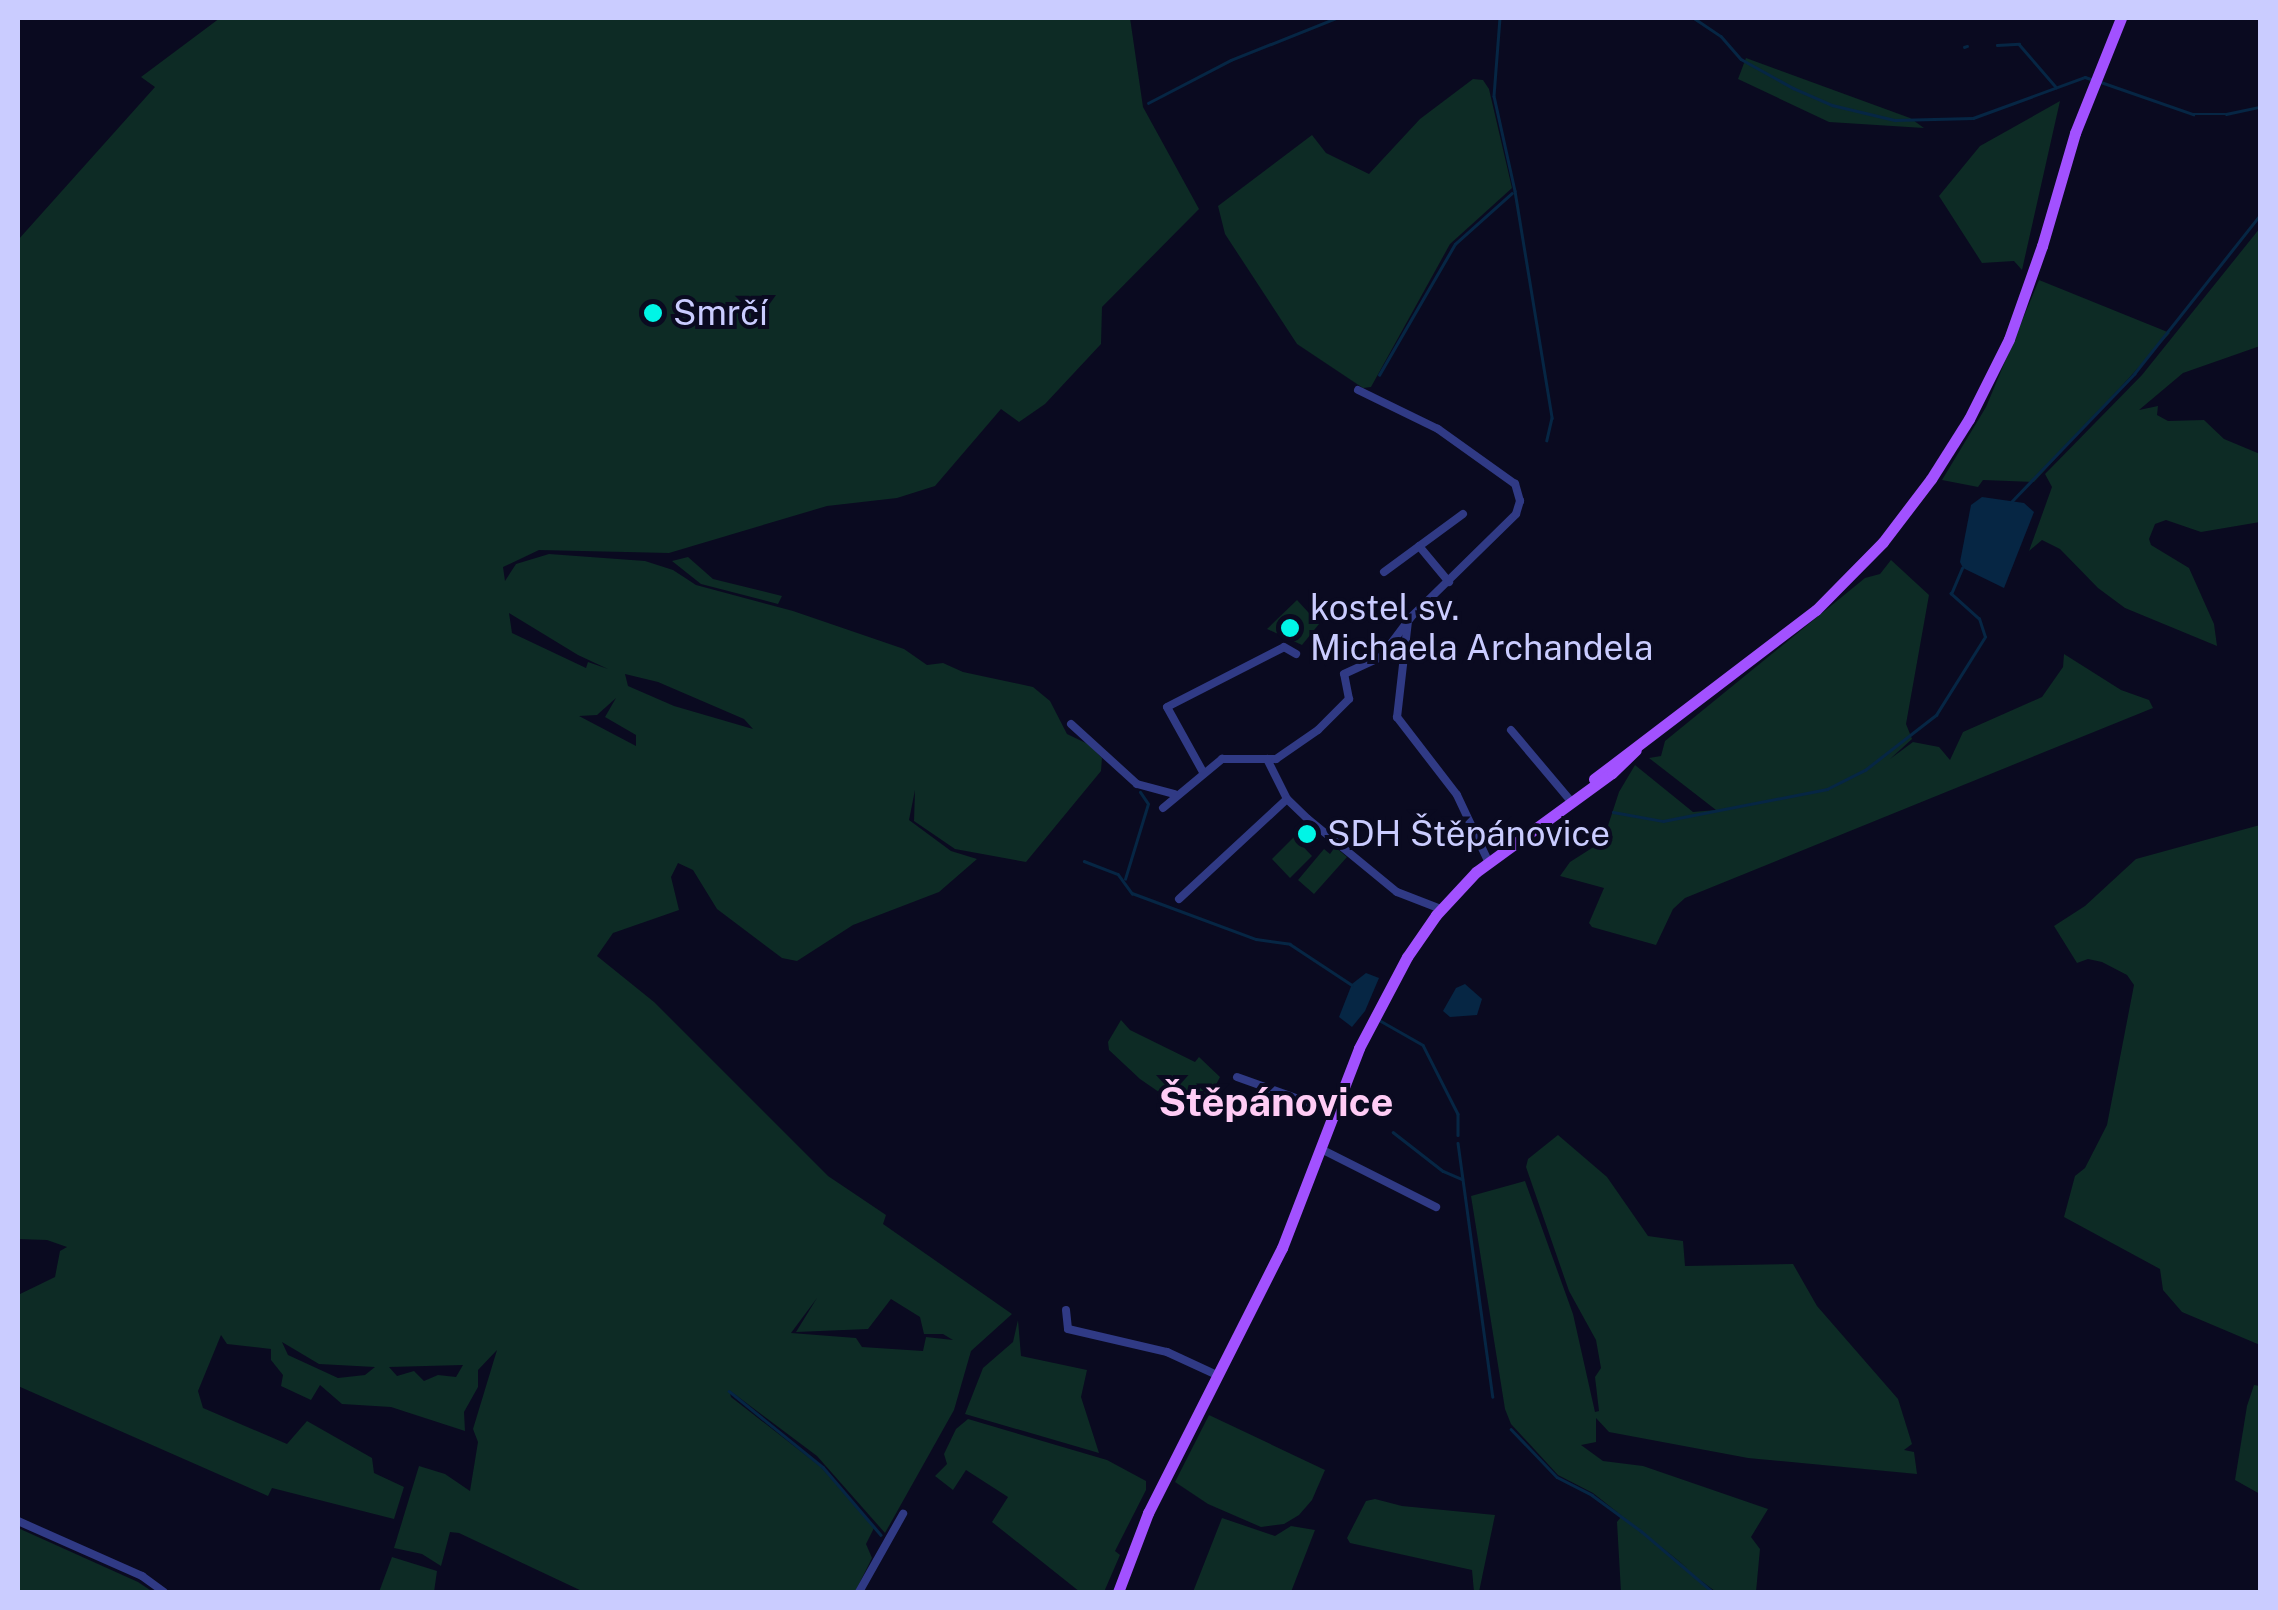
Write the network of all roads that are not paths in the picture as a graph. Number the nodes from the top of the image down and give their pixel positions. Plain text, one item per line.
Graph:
1 (2121, 18) edge
2 (1358, 390) dead end
3 (1463, 514) dead end
4 (1419, 546) junction
5 (1384, 572) dead end
6 (1449, 582) junction
7 (1408, 621) junction
8 (1296, 654) dead end
9 (1071, 724) dead end
10 (1511, 730) dead end
11 (1268, 760) junction
12 (1203, 772) junction
13 (1175, 794) junction
14 (1287, 799) junction
15 (1570, 800) junction
16 (1163, 808) dead end
17 (1488, 862) junction
18 (1179, 898) dead end
19 (1441, 909) junction
20 (1236, 1077) dead end
21 (1335, 1112) junction
22 (1322, 1149) junction
23 (1436, 1208) dead end
24 (1066, 1310) dead end
25 (1219, 1376) junction
26 (903, 1514) dead end
27 (18, 1520) edge
28 (164, 1592) edge
29 (860, 1592) edge
30 (1118, 1592) edge

1 - 15 main road
2 - 6 street
3 - 4 street
4 - 5 street
4 - 6 street
6 - 7 street
7 - 11 street
7 - 17 street
8 - 12 street
9 - 13 street
10 - 15 street
11 - 12 street
11 - 14 street
12 - 13 street
13 - 16 street
14 - 18 street
14 - 19 street
15 - 17 main road
17 - 19 main road
19 - 21 main road
20 - 21 street
21 - 22 main road
22 - 23 street
22 - 25 main road
24 - 25 street
25 - 30 main road
26 - 29 street
27 - 28 street

